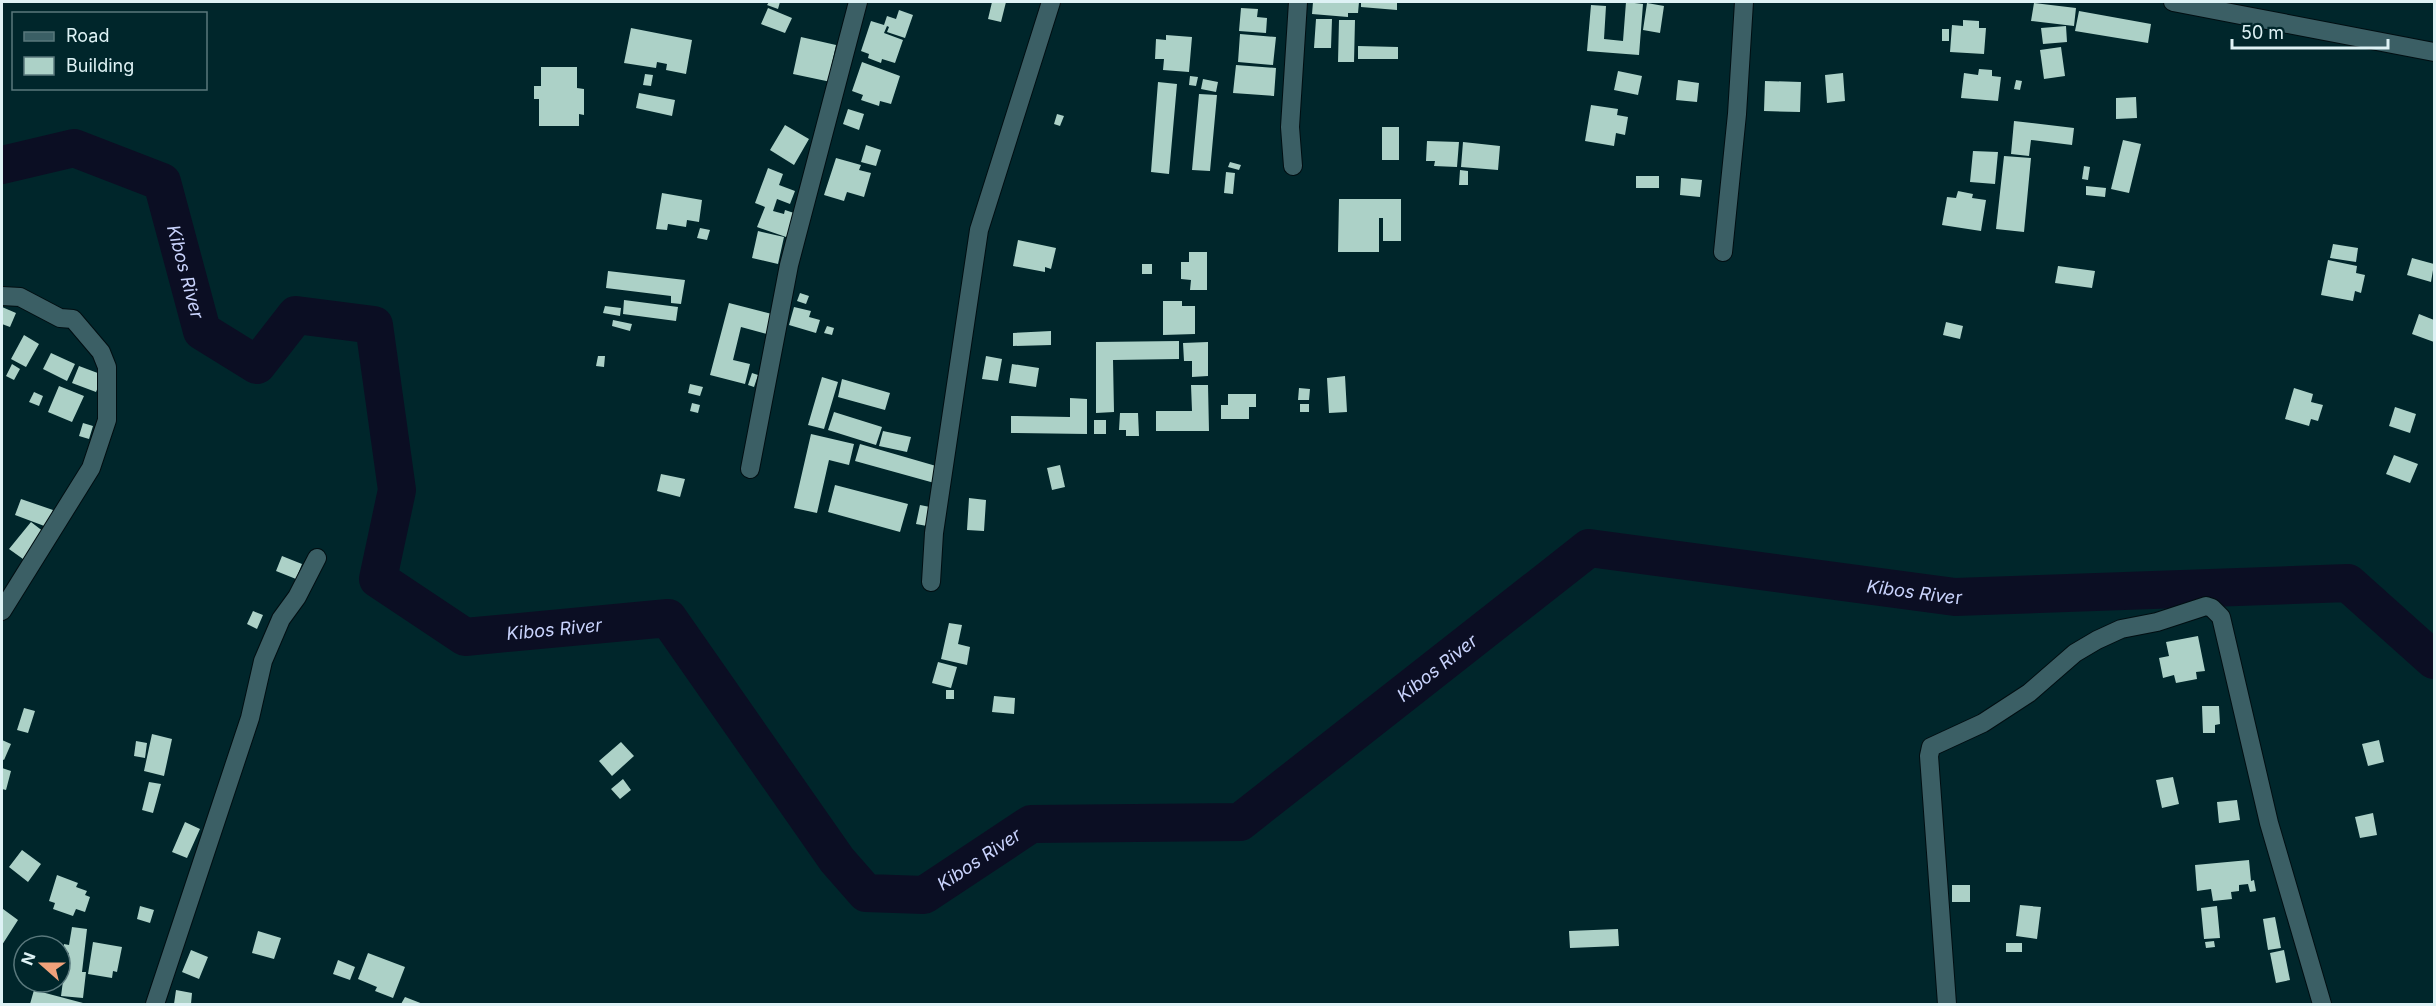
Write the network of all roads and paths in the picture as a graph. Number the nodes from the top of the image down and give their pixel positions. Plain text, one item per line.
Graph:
1 (858, 2) edge
2 (1051, 2) edge
3 (1299, 2) edge
4 (1744, 2) edge
5 (2173, 2) edge
6 (2434, 52) edge
7 (1293, 166) dead end
8 (1723, 252) dead end
9 (2, 296) edge
10 (750, 469) dead end
11 (317, 558) dead end
12 (931, 582) dead end
13 (2, 611) edge
14 (155, 1005) edge
15 (1947, 1005) edge
16 (2322, 1005) edge

1 - 10 street
2 - 12 street
3 - 7 street
4 - 8 street
5 - 6 street
9 - 13 street
11 - 14 street
15 - 16 street

